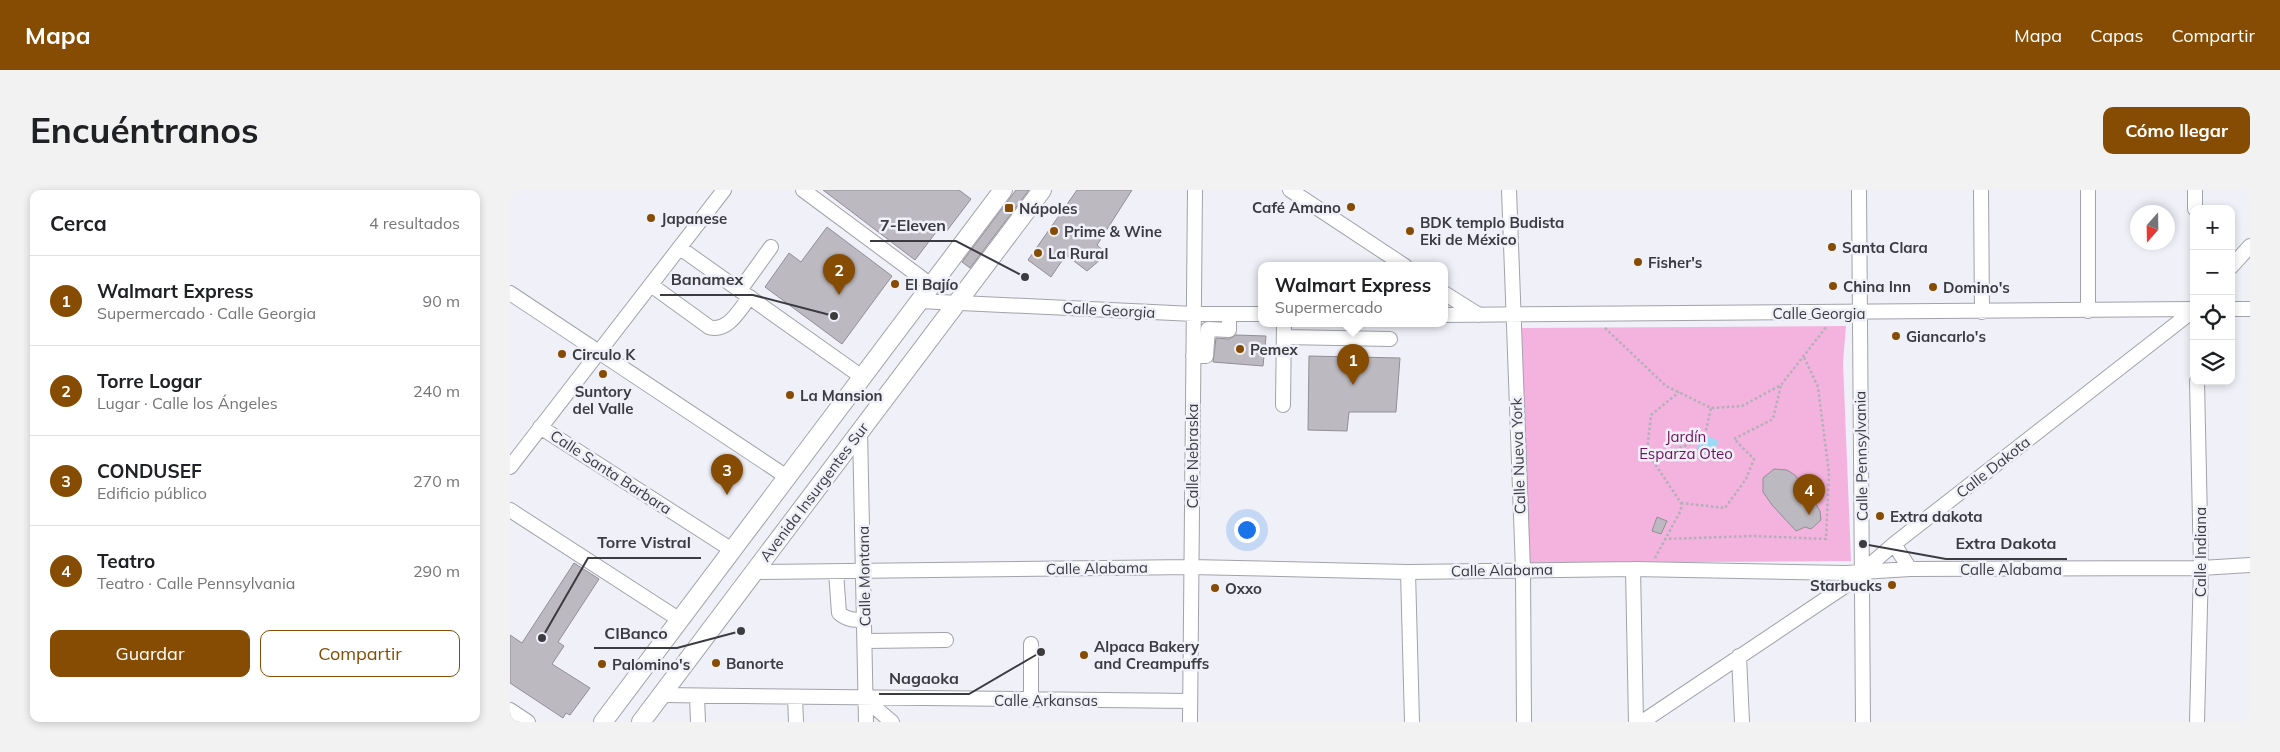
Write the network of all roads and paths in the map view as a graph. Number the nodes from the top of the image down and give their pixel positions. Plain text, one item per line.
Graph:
1 (724, 190) edge
2 (802, 190) edge
3 (1042, 190) edge
4 (1195, 190) edge
5 (1290, 190) edge
6 (1509, 190) edge
7 (1859, 190) edge
8 (1981, 190) edge
9 (2088, 190) edge
10 (2195, 190) edge
11 (997, 192) edge
12 (2195, 205) edge
13 (2250, 246) edge
14 (771, 247) dead end
15 (680, 248) junction
16 (1399, 262) edge
17 (2235, 263) edge
18 (651, 285) junction
19 (931, 285) junction
20 (510, 293) edge
21 (745, 294) junction
22 (1448, 295) edge
23 (919, 301) junction
24 (956, 303) junction
25 (2235, 309) edge
26 (2250, 309) edge
27 (2190, 310) edge
28 (2088, 311) junction
29 (1982, 312) junction
30 (1859, 313) junction
31 (2190, 313) edge
32 (1194, 314) junction
33 (1229, 314) junction
34 (1258, 314) edge
35 (1448, 315) edge
36 (1479, 315) junction
37 (1513, 316) junction
38 (1828, 326) dead end
39 (1604, 327) dead end
40 (1284, 331) edge
41 (1390, 339) dead end
42 (599, 352) junction
43 (1803, 355) junction
44 (1193, 356) junction
45 (862, 377) junction
46 (1781, 384) junction
47 (2197, 385) edge
48 (1679, 392) junction
49 (1284, 405) dead end
50 (1711, 408) junction
51 (540, 427) junction
52 (860, 430) junction
53 (1651, 458) junction
54 (510, 467) edge
55 (787, 476) junction
56 (1681, 503) junction
57 (510, 510) edge
58 (1664, 538) junction
59 (1894, 544) junction
60 (732, 550) junction
61 (1653, 563) dead end
62 (2250, 565) edge
63 (1191, 567) junction
64 (2201, 568) junction
65 (1633, 569) junction
66 (1910, 569) junction
67 (1523, 570) junction
68 (864, 571) junction
69 (753, 572) junction
70 (836, 572) junction
71 (1408, 572) junction
72 (1862, 572) junction
73 (680, 620) junction
74 (864, 620) junction
75 (946, 640) dead end
76 (865, 641) junction
77 (1031, 644) dead end
78 (1739, 656) junction
79 (661, 695) junction
80 (697, 696) junction
81 (795, 697) junction
82 (866, 699) junction
83 (1031, 700) junction
84 (1190, 701) junction
85 (510, 710) edge
86 (528, 722) edge
87 (603, 722) edge
88 (641, 722) edge
89 (698, 722) edge
90 (796, 722) edge
91 (866, 722) edge
92 (892, 722) edge
93 (1190, 722) edge
94 (1412, 722) edge
95 (1524, 722) edge
96 (1636, 722) edge
97 (1642, 722) edge
98 (1742, 722) edge
99 (1863, 722) edge
100 (2197, 722) edge

1 - 15 street
2 - 19 street
3 - 24 main road, Avenida Insurgentes Sur
4 - 32 street, Calle Nebraska
5 - 16 street
6 - 37 street, Calle Nueva York
7 - 30 street, Calle Pennsylvania
8 - 29 street
9 - 28 street
10 - 12 street
11 - 19 main road, Avenida Insurgentes Sur
13 - 17 street
14 - 21 street
15 - 18 street
15 - 21 street
18 - 21 street
18 - 42 street
19 - 23 main road, Avenida Insurgentes Sur
20 - 42 street
21 - 45 street
22 - 36 street
23 - 24 street, Calle Georgia
23 - 45 main road, Avenida Insurgentes Sur
24 - 32 street, Calle Georgia
24 - 52 main road, Avenida Insurgentes Sur
25 - 26 street
27 - 28 street, Calle Georgia
28 - 29 street, Calle Georgia
29 - 30 street, Calle Georgia
30 - 37 street, Calle Georgia
30 - 72 street, Calle Pennsylvania
31 - 59 street, Calle Dakota
32 - 33 street, Calle Georgia
32 - 44 street, Calle Nebraska
33 - 34 street, Calle Georgia
33 - 44 street
35 - 36 street, Calle Georgia
36 - 37 street, Calle Georgia
37 - 67 street, Calle Nueva York
38 - 43 path
39 - 48 path
40 - 41 street
40 - 49 street
42 - 51 street
42 - 55 street
43 - 46 path
43 - 58 path
44 - 63 street, Calle Nebraska
45 - 55 main road, Avenida Insurgentes Sur
46 - 50 path
46 - 56 path
47 - 64 street, Calle Indiana
48 - 50 path
48 - 53 path
50 - 53 path
51 - 54 street
51 - 60 street, Calle Santa Barbara
52 - 68 street, Calle Montana
52 - 69 main road, Avenida Insurgentes Sur
53 - 56 path
55 - 60 main road, Avenida Insurgentes Sur
56 - 58 path
57 - 73 street
58 - 61 path
59 - 66 street
59 - 72 street, Calle Dakota
60 - 73 main road, Avenida Insurgentes Sur
62 - 64 street, Calle Alabama
63 - 68 street, Calle Alabama
63 - 71 street, Calle Alabama
63 - 84 street, Calle Nebraska
64 - 66 street, Calle Alabama
64 - 100 street, Calle Indiana
65 - 67 street, Calle Alabama
65 - 72 street, Calle Alabama
65 - 96 street
66 - 72 street, Calle Alabama
67 - 71 street, Calle Alabama
67 - 95 street, Calle Nueva York
68 - 70 street, Calle Alabama
68 - 74 street, Calle Montana
69 - 70 street, Calle Alabama
69 - 79 main road, Avenida Insurgentes Sur
70 - 74 street
71 - 94 street
72 - 78 street, Calle Dakota
72 - 99 street, Calle Pennsylvania
73 - 87 main road, Avenida Insurgentes Sur
74 - 76 street, Calle Montana
75 - 76 street
76 - 82 street, Calle Montana
77 - 83 street
78 - 97 street, Calle Dakota
78 - 98 street
79 - 80 street, Calle Arkansas
79 - 88 main road, Avenida Insurgentes Sur
80 - 81 street, Calle Arkansas
80 - 89 street
81 - 82 street, Calle Arkansas
81 - 90 street
82 - 83 street, Calle Arkansas
82 - 91 street, Calle Montana
82 - 92 street
83 - 84 street, Calle Arkansas
84 - 93 street, Calle Nebraska
85 - 86 street

